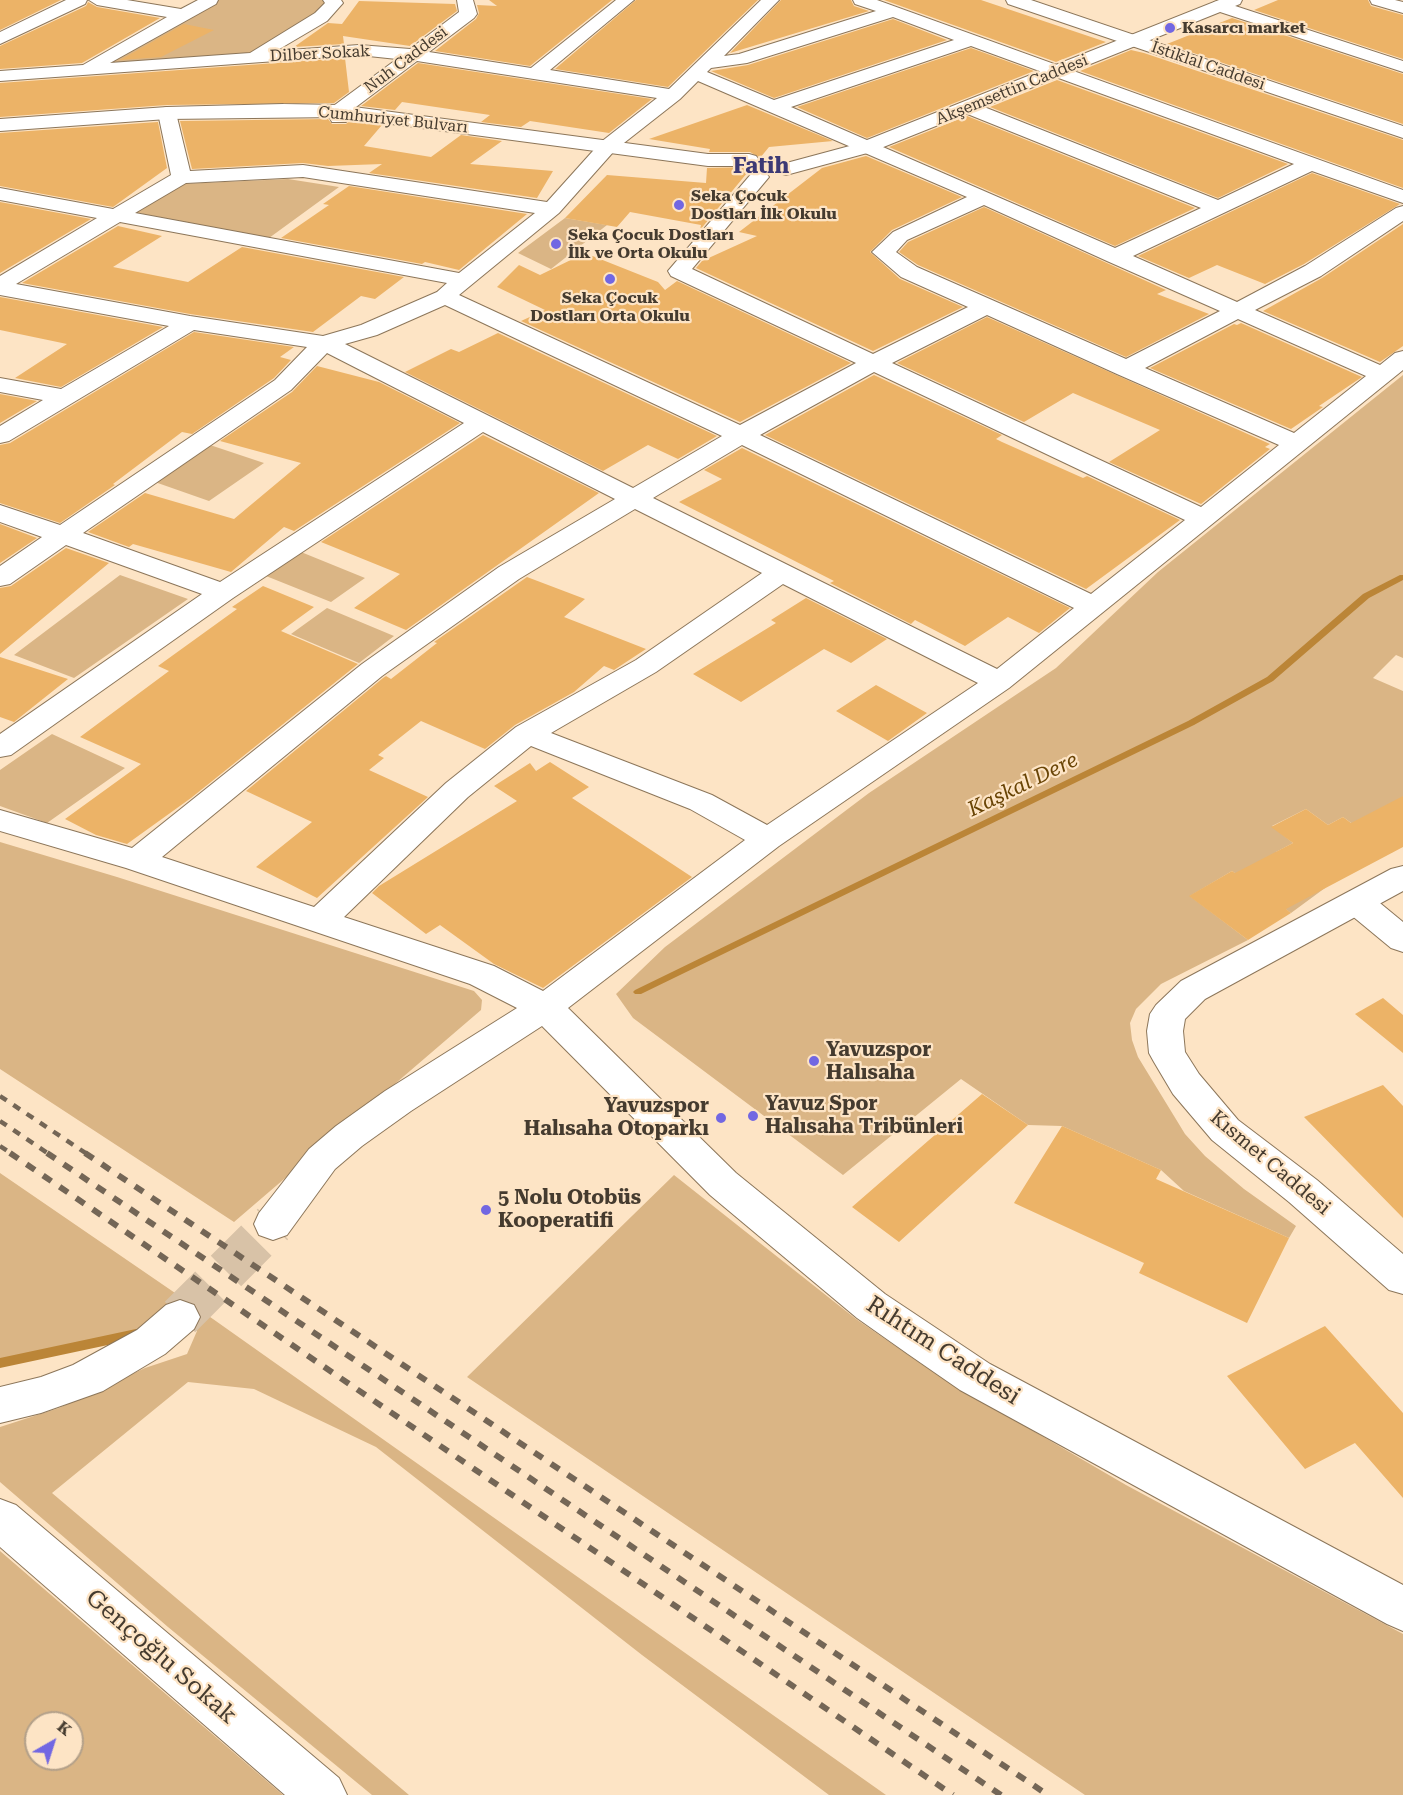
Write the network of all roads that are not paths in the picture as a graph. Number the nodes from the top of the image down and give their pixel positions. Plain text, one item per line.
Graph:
1 (79, 0) edge
2 (97, 0) edge
3 (210, 0) edge
4 (331, 0) edge
5 (465, 0) edge
6 (626, 0) edge
7 (771, 0) edge
8 (861, 0) edge
9 (1014, 0) edge
10 (1200, 0) edge
11 (1378, 0) edge
12 (1227, 3) edge
13 (1403, 8) edge
14 (892, 12) junction
15 (181, 14) junction
16 (1125, 38) junction
17 (0, 39) edge
18 (971, 40) junction
19 (414, 55) junction
20 (254, 57) junction
21 (1403, 67) edge
22 (701, 68) junction
23 (1049, 68) junction
24 (85, 70) junction
25 (534, 74) junction
26 (0, 76) edge
27 (673, 95) junction
28 (773, 107) junction
29 (967, 107) junction
30 (339, 114) junction
31 (168, 117) junction
32 (0, 125) edge
33 (1403, 132) edge
34 (0, 135) edge
35 (856, 144) junction
36 (604, 150) junction
37 (1310, 164) junction
38 (762, 166) junction
39 (181, 177) junction
40 (0, 194) edge
41 (984, 197) junction
42 (1403, 197) edge
43 (1218, 207) junction
44 (552, 209) junction
45 (1403, 212) edge
46 (117, 214) junction
47 (1115, 256) junction
48 (0, 286) edge
49 (454, 288) junction
50 (987, 306) junction
51 (1239, 311) junction
52 (190, 322) junction
53 (324, 343) junction
54 (1403, 358) edge
55 (873, 363) junction
56 (1125, 369) junction
57 (1380, 375) junction
58 (0, 385) edge
59 (63, 397) junction
60 (482, 423) junction
61 (741, 435) junction
62 (0, 436) edge
63 (1295, 443) junction
64 (635, 499) junction
65 (0, 513) edge
66 (1203, 518) junction
67 (64, 534) junction
68 (782, 572) junction
69 (0, 578) edge
70 (223, 592) junction
71 (1095, 607) junction
72 (999, 682) junction
73 (527, 734) junction
74 (0, 748) edge
75 (0, 820) edge
76 (768, 839) junction
77 (136, 861) junction
78 (1403, 877) edge
79 (1358, 902) junction
80 (320, 920) junction
81 (1403, 940) edge
82 (545, 1007) junction
83 (273, 1224) tunnel mouth
84 (1403, 1278) edge
85 (180, 1317) tunnel mouth
86 (0, 1405) edge
87 (0, 1519) edge
88 (1403, 1609) edge
89 (322, 1795) edge

1 - 17 street
2 - 15 street
3 - 15 street
4 - 20 street
5 - 19 street, Nuh Caddesi
6 - 25 street
7 - 22 street
8 - 14 street
9 - 16 street, İstiklal Caddesi
10 - 16 street, Akşemsettin Caddesi
11 - 13 street
12 - 16 street, Akşemsettin Caddesi
12 - 21 street
14 - 18 street
14 - 22 street
15 - 24 street
16 - 23 street, Akşemsettin Caddesi
16 - 33 street, İstiklal Caddesi
18 - 23 street
18 - 28 street
19 - 20 street, Dilber Sokak
19 - 25 street, Dilber Sokak
19 - 30 street, Nuh Caddesi
20 - 24 street, Dilber Sokak
22 - 27 street
22 - 28 street
23 - 29 street, Akşemsettin Caddesi
23 - 35 street, Akşemsettin Caddesi
23 - 37 street
24 - 26 street, Dilber Sokak
25 - 27 street, Dilber Sokak
27 - 36 street
28 - 35 street
29 - 35 street, Akşemsettin Caddesi
29 - 43 street
30 - 31 street, Cumhuriyet Bulvarı
30 - 36 street, Cumhuriyet Bulvarı
31 - 32 street, Cumhuriyet Bulvarı
31 - 34 street, Cumhuriyet Bulvarı
31 - 39 street
35 - 38 street, Akşemsettin Caddesi
35 - 41 street
36 - 38 street, Cumhuriyet Bulvarı
36 - 44 street
37 - 42 street
37 - 43 street
38 - 55 street
39 - 44 street
39 - 46 street
40 - 46 street
41 - 47 street
41 - 50 street
43 - 47 street
44 - 49 street
45 - 51 street
46 - 48 street
46 - 49 street
47 - 51 street
48 - 52 street
49 - 53 street
49 - 61 street
50 - 55 street
50 - 56 street
51 - 56 street
51 - 57 street
52 - 53 street
52 - 59 street
53 - 60 street
53 - 67 street
54 - 57 street
55 - 61 street
55 - 66 street
56 - 63 street
57 - 63 street
58 - 59 street
59 - 62 street
60 - 64 street
60 - 70 street
61 - 64 street
61 - 71 street
63 - 66 street
64 - 68 street
64 - 77 street
65 - 67 street
66 - 71 street
67 - 69 street
67 - 70 street
68 - 72 street
68 - 73 street
70 - 74 street
71 - 72 street
72 - 76 street
73 - 76 street
73 - 80 street
75 - 77 street, Rıhtım Caddesi
76 - 82 street
77 - 80 street, Rıhtım Caddesi
78 - 79 street, Kısmet Caddesi
79 - 81 street
79 - 84 street, Kısmet Caddesi
80 - 82 street, Rıhtım Caddesi
82 - 83 street
82 - 88 street, Rıhtım Caddesi
85 - 86 street
87 - 89 street, Gençoğlu Sokak

